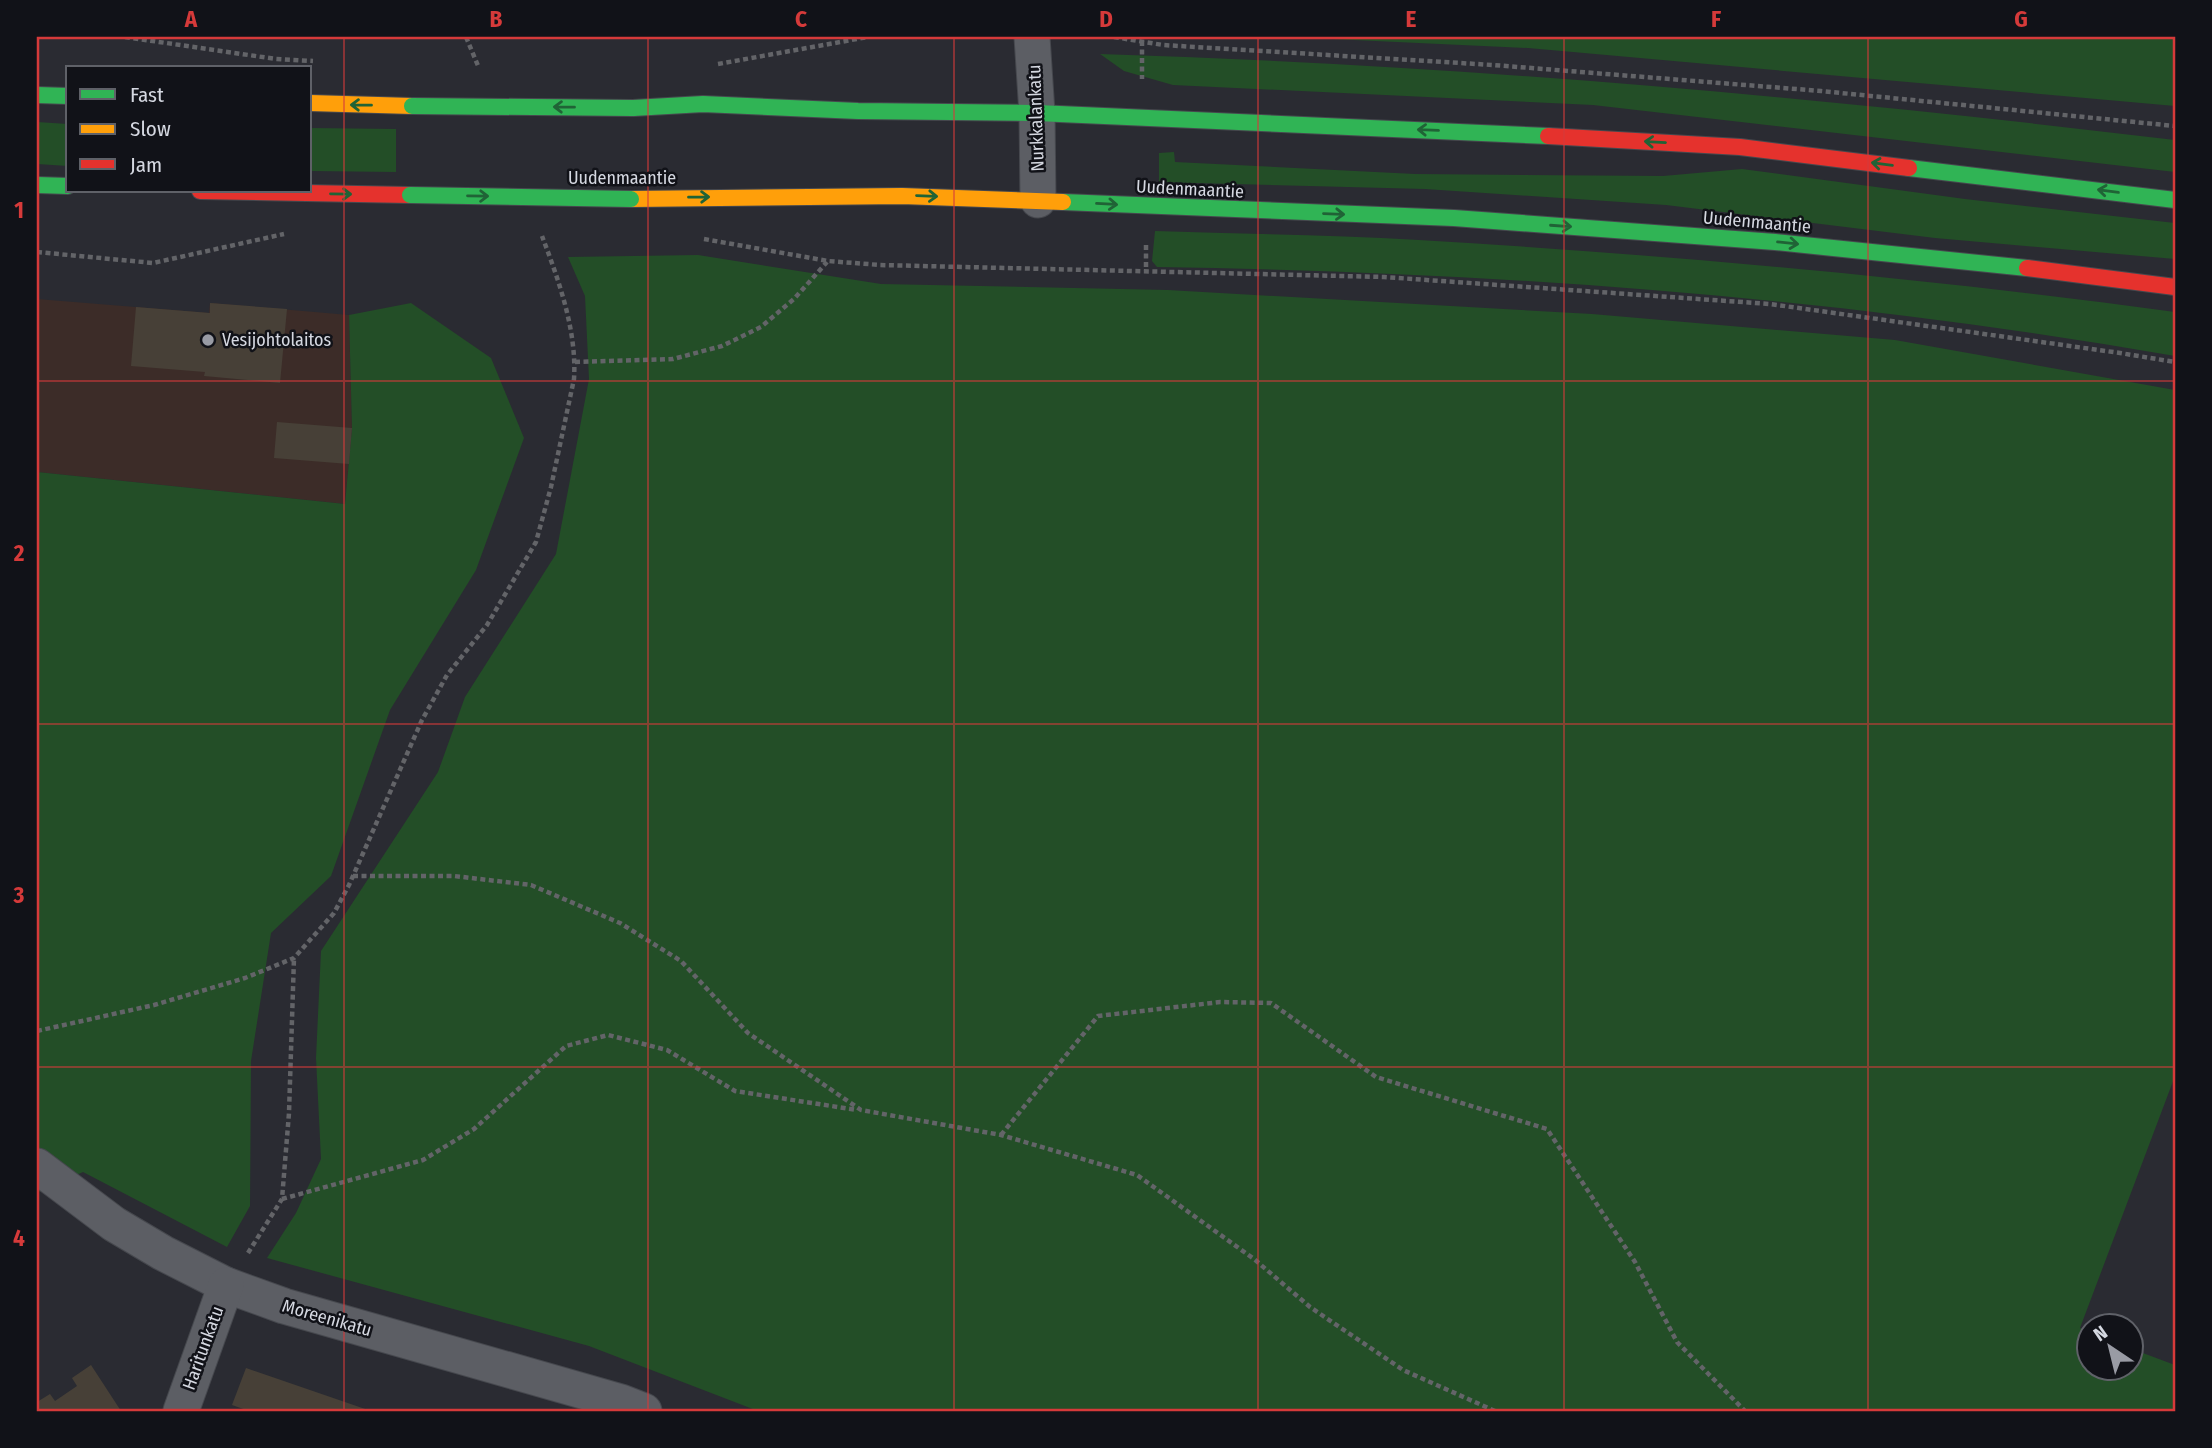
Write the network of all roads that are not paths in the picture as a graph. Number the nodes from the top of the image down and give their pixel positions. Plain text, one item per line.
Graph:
1 (1032, 37) edge
2 (37, 95) edge
3 (66, 96) edge
4 (312, 103) edge
5 (1037, 113) junction
6 (37, 185) edge
7 (66, 186) edge
8 (252, 192) edge
9 (1038, 200) junction
10 (2175, 200) edge
11 (2175, 287) edge
12 (37, 1167) edge
13 (226, 1285) junction
14 (181, 1411) edge
15 (644, 1411) edge

1 - 5 street, Nurkkalankatu
2 - 3 main road
5 -> 4 main road, bridge
5 - 9 street, Nurkkalankatu
10 -> 5 main road
6 - 7 main road
8 -> 9 main road, Uudenmaantie, bridge
9 -> 11 main road, Uudenmaantie
12 - 13 street, Moreenikatu
13 - 14 street, Haritunkatu
13 - 15 street, Moreenikatu

